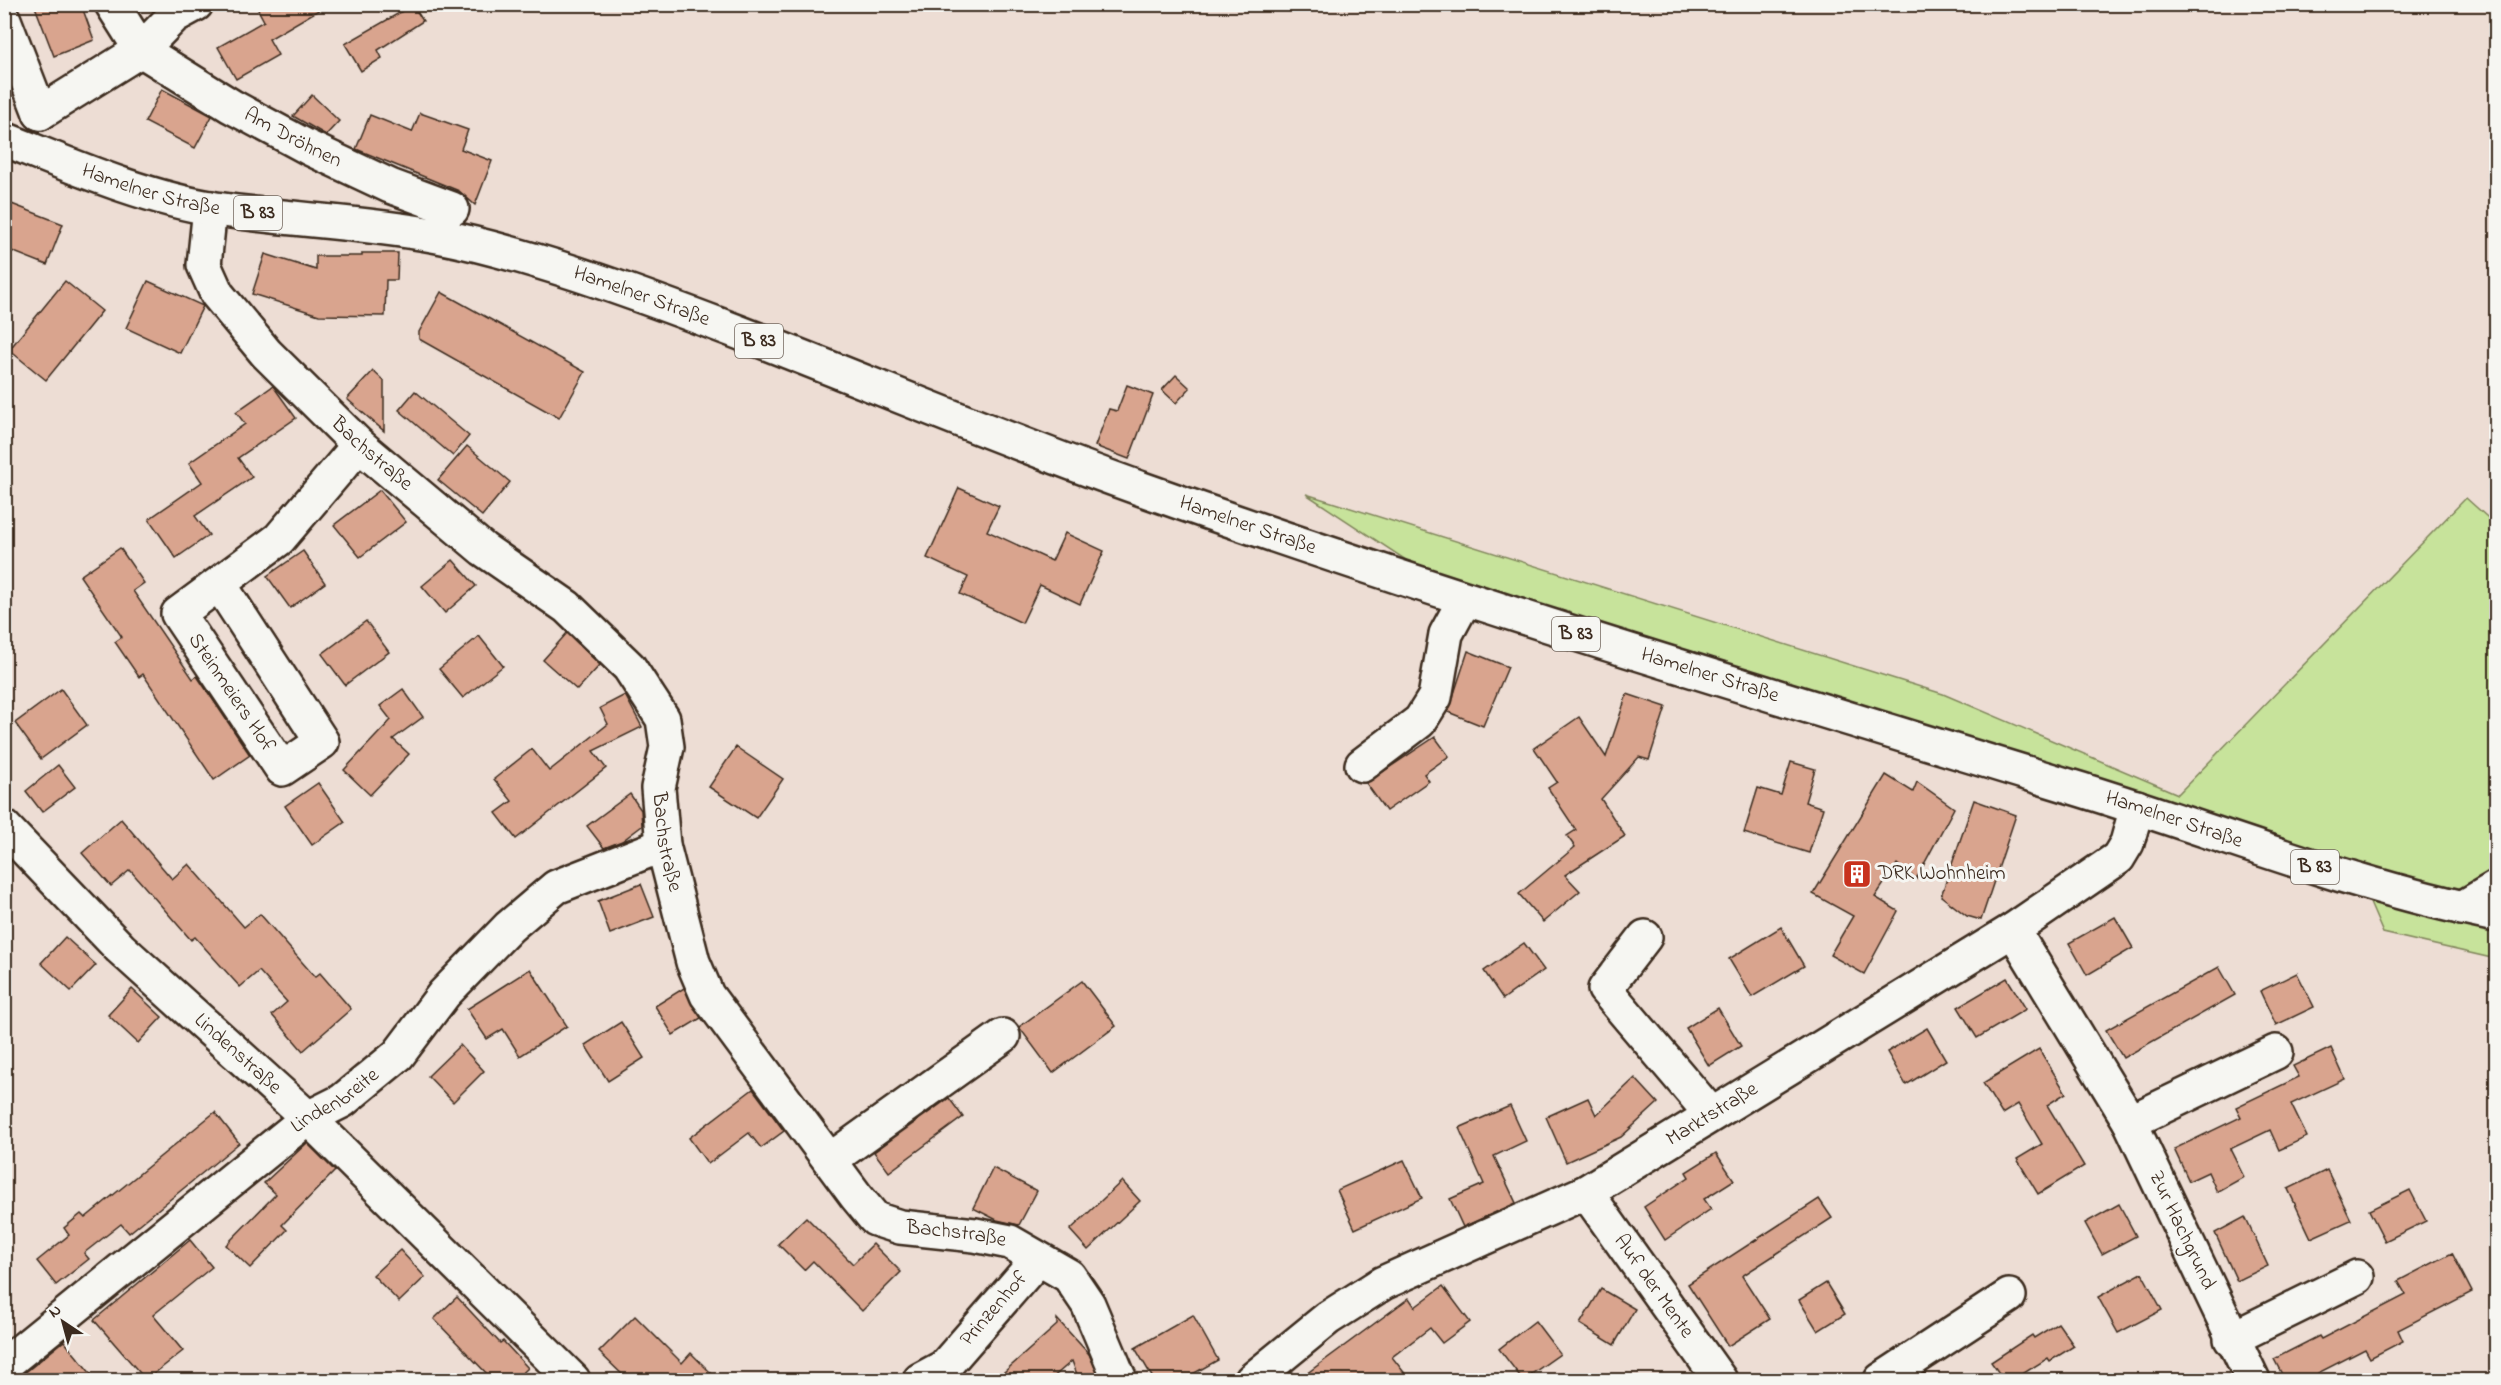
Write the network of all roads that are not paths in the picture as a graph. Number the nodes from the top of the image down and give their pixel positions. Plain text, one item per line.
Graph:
1 (112, 4) edge
2 (196, 4) edge
3 (4, 20) edge
4 (141, 50) junction
5 (40, 113) junction
6 (17, 144) edge
7 (210, 208) junction
8 (452, 209) dead end
9 (359, 445) junction
10 (220, 585) junction
11 (1465, 599) junction
12 (1362, 765) dead end
13 (2137, 807) junction
14 (4, 827) edge
15 (663, 846) junction
16 (2496, 888) edge
17 (2462, 908) junction
18 (2496, 915) edge
19 (2013, 930) junction
20 (1645, 937) dead end
21 (1003, 1036) dead end
22 (2276, 1052) dead end
23 (1712, 1114) junction
24 (308, 1118) junction
25 (2130, 1122) junction
26 (831, 1160) junction
27 (1586, 1192) junction
28 (1038, 1259) junction
29 (2357, 1276) dead end
30 (2009, 1296) dead end
31 (2231, 1339) junction
32 (4, 1365) edge
33 (573, 1380) edge
34 (920, 1380) edge
35 (1120, 1380) edge
36 (1252, 1380) edge
37 (1720, 1380) edge
38 (1881, 1380) edge
39 (2253, 1380) edge

1 - 4 street, Am Dröhnen
2 - 4 street
3 - 5 street
4 - 5 street
4 - 8 street, Am Dröhnen
5 - 6 street
6 - 7 street, Hamelner Straße / B 83
7 - 9 street, Bachstraße
7 - 11 street, Hamelner Straße / B 83
9 - 10 street, Steinmeiers Hof
9 - 15 street, Bachstraße
10 - 10 street, Steinmeiers Hof
11 - 12 street
11 - 13 street, Hamelner Straße / B 83
13 - 17 street, Hamelner Straße / B 83
13 - 19 street, Marktstraße
14 - 24 street, Lindenstraße
15 - 24 street, Lindenbreite
15 - 26 street, Bachstraße
16 - 17 street
17 - 18 street, Hamelner Straße / B 83
19 - 23 street, Marktstraße
19 - 25 street, Zur Hachgrund
20 - 23 street
21 - 26 street
22 - 25 street
23 - 27 street, Marktstraße
24 - 32 street, Lindenbreite
24 - 33 street, Lindenstraße
25 - 31 street, Zur Hachgrund
26 - 28 street, Bachstraße
27 - 36 street, Marktstraße
27 - 37 street, Auf der Mente
28 - 34 street, Prinzenhof
28 - 35 street, Bachstraße
29 - 31 street
30 - 38 street
31 - 39 street, Zur Hachgrund

